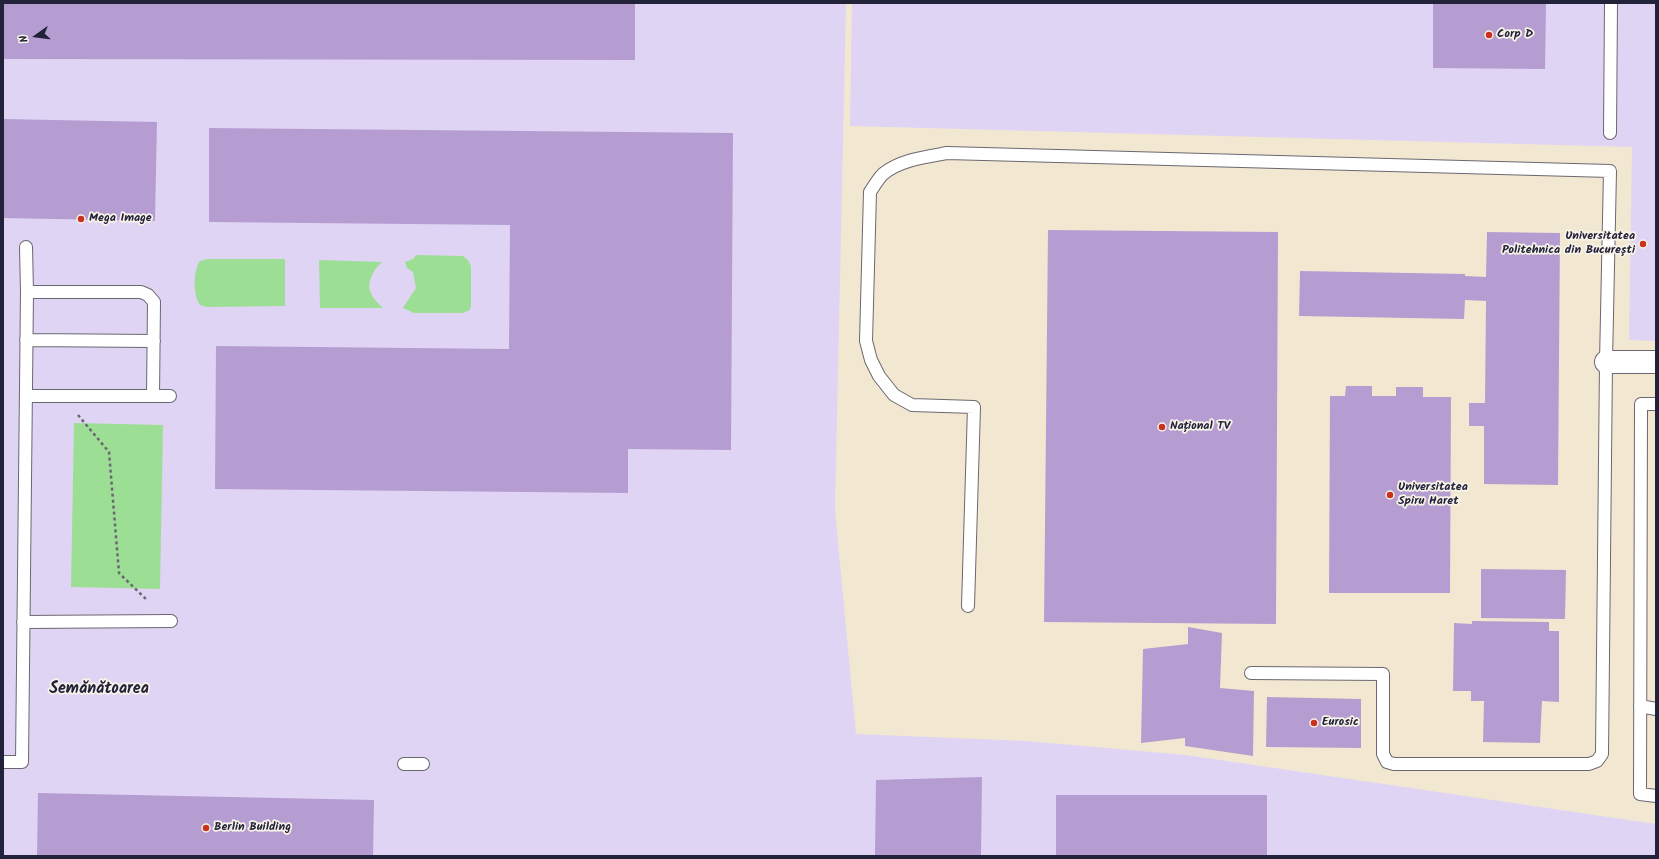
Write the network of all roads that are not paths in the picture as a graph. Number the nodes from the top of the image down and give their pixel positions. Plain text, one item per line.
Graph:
1 (1611, 3) edge
2 (1610, 133) dead end
3 (26, 247) dead end
4 (27, 292) junction
5 (26, 340) junction
6 (154, 341) junction
7 (1606, 362) junction
8 (1656, 362) edge
9 (26, 396) junction
10 (153, 396) junction
11 (170, 396) dead end
12 (1656, 404) edge
13 (968, 606) dead end
14 (171, 621) road end
15 (23, 622) junction
16 (1251, 672) dead end
17 (1640, 706) junction
18 (1656, 709) edge
19 (3, 762) edge
20 (404, 764) dead end
21 (423, 764) dead end
22 (1656, 796) edge

1 - 2 lane
3 - 4 lane
4 - 5 lane
4 - 6 lane
5 - 6 lane
5 - 9 lane
6 - 10 lane
7 - 8 street
7 - 13 lane
7 - 16 lane
9 - 10 lane
9 - 15 lane
10 - 11 lane
12 - 17 lane
14 - 15 lane
15 - 19 lane
17 - 18 lane
17 - 22 lane
20 - 21 lane

